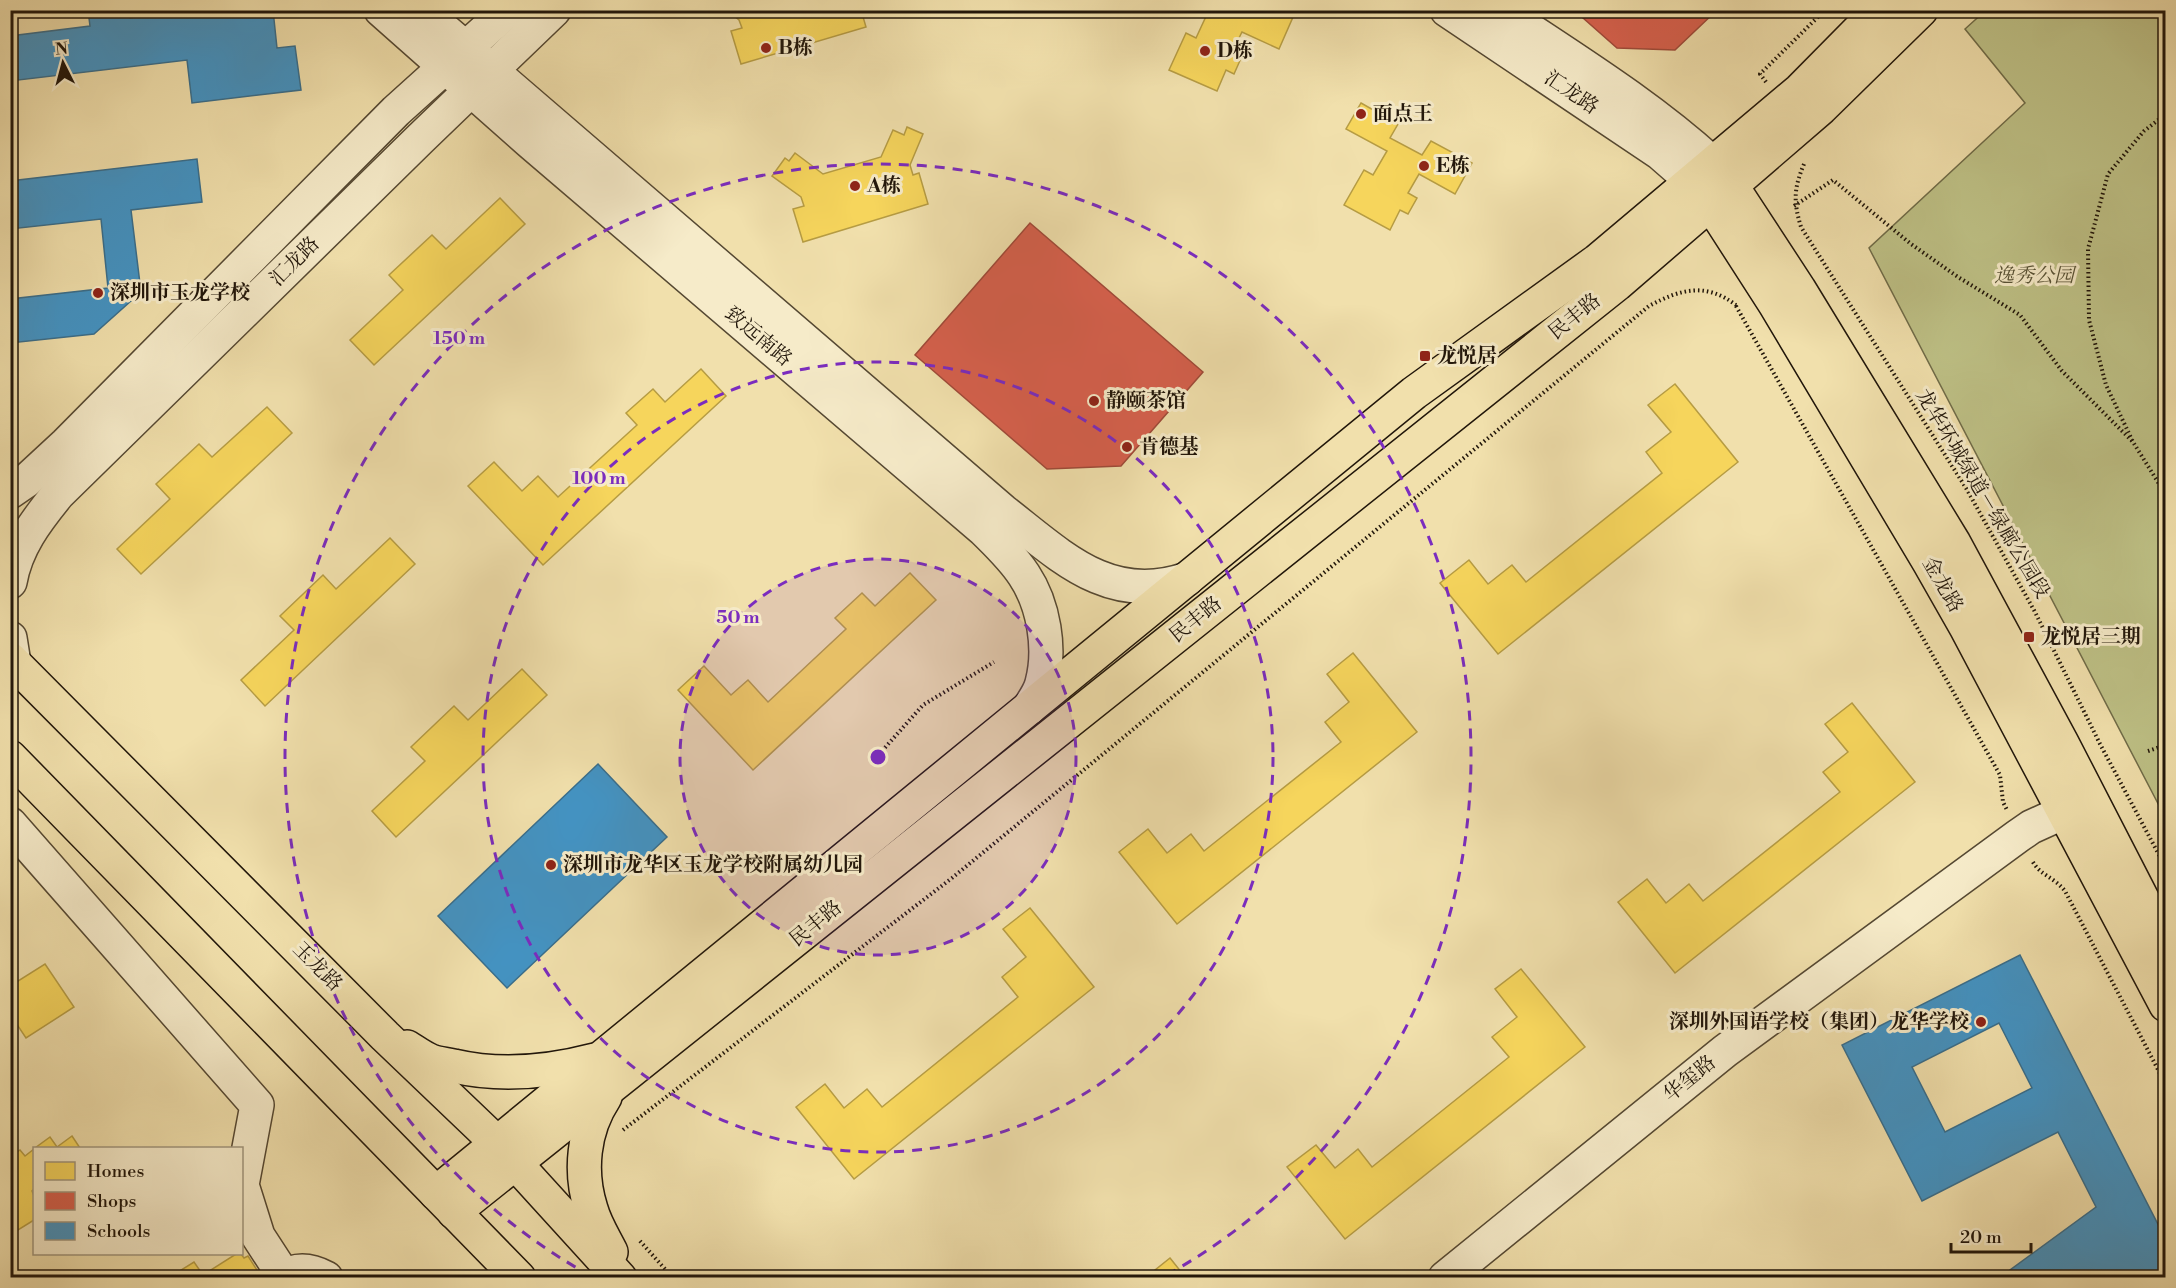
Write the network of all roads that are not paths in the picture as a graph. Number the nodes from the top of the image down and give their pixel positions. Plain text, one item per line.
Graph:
1 (381, 10) edge
2 (421, 10) edge
3 (508, 10) edge
4 (554, 10) edge
5 (1448, 10) edge
6 (1500, 10) edge
7 (1879, 10) edge
8 (1921, 10) edge
9 (455, 58) junction
10 (481, 81) junction
11 (1711, 183) junction
12 (10, 492) edge
13 (1187, 579) junction
14 (10, 582) edge
15 (12, 653) edge
16 (1029, 708) junction
17 (10, 757) edge
18 (2064, 812) junction
19 (10, 824) edge
20 (2166, 945) edge
21 (2166, 1005) edge
22 (385, 1036) junction
23 (606, 1073) junction
24 (506, 1154) junction
25 (243, 1180) edge
26 (243, 1188) edge
27 (445, 1202) junction
28 (283, 1277) edge
29 (326, 1278) edge
30 (519, 1278) edge
31 (622, 1278) edge
32 (1445, 1278) edge

1 - 9 street, 致远南路
2 - 9 street, 致远南路
3 - 9 street, 汇龙路
4 - 10 street, 汇龙路
5 - 11 street, 汇龙路
6 - 11 street, 汇龙路
7 - 11 main road, 民丰路
8 - 11 main road, 民丰路
9 - 10 street, 致远南路
9 - 12 street, 汇龙路
10 - 13 street, 致远南路
10 - 14 street, 汇龙路
10 - 16 street, 致远南路
11 - 13 main road, 民丰路
11 - 18 main road, 金龙路
11 - 20 main road, 金龙路
11 - 23 main road, 民丰路
13 - 16 main road, 民丰路
15 - 22 main road, 玉龙路
16 - 23 main road, 民丰路
17 - 27 main road
18 - 21 main road, 金龙路
18 - 32 street, 华玺路
19 - 25 street
22 - 23 main road
22 - 24 main road, 玉龙路
23 - 24 main road, 民丰路
23 - 31 main road
24 - 27 main road, 民丰路
24 - 31 main road, 玉龙路
26 - 28 street
27 - 30 main road
28 - 29 street

